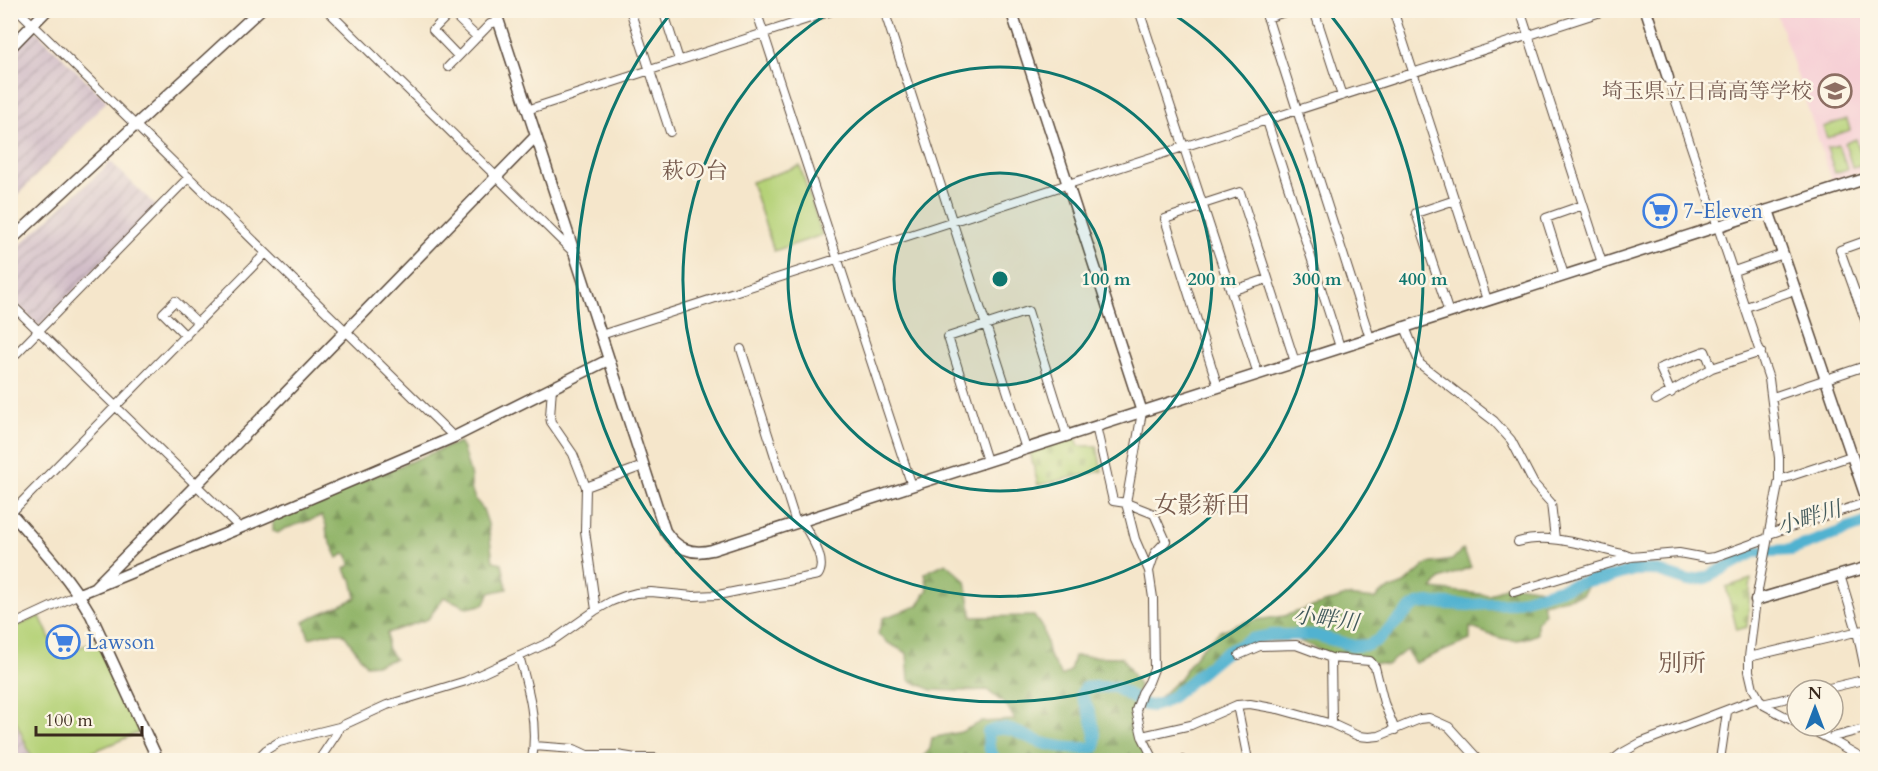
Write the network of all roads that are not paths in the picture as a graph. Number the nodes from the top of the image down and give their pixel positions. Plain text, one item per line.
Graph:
1 (18, 10) edge
2 (47, 10) edge
3 (260, 10) edge
4 (327, 10) edge
5 (630, 10) edge
6 (663, 10) edge
7 (756, 10) edge
8 (835, 10) edge
9 (884, 10) edge
10 (1011, 10) edge
11 (1139, 10) edge
12 (1291, 10) edge
13 (1314, 10) edge
14 (1393, 10) edge
15 (1520, 10) edge
16 (1607, 10) edge
17 (1646, 10) edge
18 (1266, 14) edge
19 (497, 16) edge
20 (33, 25) junction
21 (763, 33) junction
22 (1529, 36) junction
23 (477, 37) junction
24 (10, 48) edge
25 (458, 56) junction
26 (679, 60) junction
27 (448, 67) dead end
28 (649, 70) junction
29 (1414, 73) junction
30 (1668, 78) joint
31 (1342, 96) junction
32 (527, 110) junction
33 (1298, 111) junction
34 (1267, 121) junction
35 (136, 126) junction
36 (670, 132) dead end
37 (536, 136) junction
38 (1184, 147) junction
39 (496, 175) junction
40 (189, 177) junction
41 (1868, 178) edge
42 (1068, 184) junction
43 (1455, 200) junction
44 (1203, 205) junction
45 (1583, 206) junction
46 (1768, 210) junction
47 (952, 222) junction
48 (1717, 226) junction
49 (1868, 240) edge
50 (10, 241) edge
51 (266, 253) junction
52 (576, 255) junction
53 (1783, 255) junction
54 (837, 259) junction
55 (1602, 263) junction
56 (1734, 271) junction
57 (1564, 275) junction
58 (1267, 279) junction
59 (1795, 290) junction
60 (1231, 291) junction
61 (1868, 291) edge
62 (1856, 295) junction
63 (1487, 300) junction
64 (10, 303) edge
65 (1746, 307) junction
66 (1449, 313) junction
67 (198, 324) junction
68 (985, 325) junction
69 (1405, 327) junction
70 (1868, 328) edge
71 (346, 330) junction
72 (39, 331) junction
73 (601, 335) junction
74 (186, 336) junction
75 (1370, 338) junction
76 (1340, 347) junction
77 (741, 349) dead end
78 (1761, 352) junction
79 (10, 360) edge
80 (608, 360) junction
81 (1295, 362) junction
82 (1868, 365) edge
83 (1712, 368) junction
84 (1258, 374) junction
85 (1825, 378) junction
86 (552, 387) junction
87 (1218, 387) junction
88 (1671, 393) junction
89 (1773, 397) junction
90 (1656, 400) dead end
91 (116, 407) junction
92 (1142, 412) junction
93 (1096, 426) junction
94 (1067, 436) junction
95 (454, 437) junction
96 (1026, 449) junction
97 (1851, 456) junction
98 (987, 461) junction
99 (643, 466) junction
100 (1779, 480) junction
101 (196, 485) junction
102 (912, 486) junction
103 (586, 487) junction
104 (1867, 502) edge
105 (1126, 503) junction
106 (11, 513) edge
107 (799, 522) junction
108 (240, 528) junction
109 (1768, 538) junction
110 (1554, 539) junction
111 (1518, 542) dead end
112 (1631, 557) junction
113 (1868, 567) edge
114 (1149, 571) junction
115 (1840, 575) junction
116 (94, 588) junction
117 (1514, 592) dead end
118 (79, 594) junction
119 (1756, 600) junction
120 (596, 610) junction
121 (10, 626) edge
122 (1868, 629) edge
123 (1857, 631) junction
124 (1239, 655) dead end
125 (519, 656) junction
126 (1749, 657) junction
127 (1330, 658) junction
128 (1867, 681) edge
129 (1845, 685) edge
130 (1785, 698) edge
131 (1760, 701) junction
132 (1237, 705) junction
133 (1727, 712) junction
134 (1785, 717) edge
135 (1332, 724) junction
136 (339, 727) junction
137 (1868, 728) edge
138 (1395, 729) junction
139 (1142, 736) junction
140 (1827, 738) edge
141 (1831, 740) junction
142 (534, 746) junction
143 (656, 758) dead end
144 (158, 760) edge
145 (256, 760) edge
146 (319, 760) edge
147 (532, 760) edge
148 (1154, 760) edge
149 (1182, 760) edge
150 (1248, 760) edge
151 (1479, 760) edge
152 (1613, 760) edge
153 (1720, 760) edge
154 (1866, 760) edge

1 - 20 street
2 - 20 street
3 - 35 street
4 - 39 street
5 - 28 street
6 - 26 street
7 - 21 street
8 - 21 street
9 - 47 street
10 - 42 street
11 - 38 street
12 - 18 street
13 - 31 street
14 - 29 street
15 - 22 street
16 - 22 street
17 - 30 street
18 - 33 street
19 - 23 street
19 - 32 street
20 - 24 street
20 - 35 street
21 - 26 street
21 - 54 street
22 - 29 street
22 - 45 street
23 - 25 street
23 - 25 street
25 - 27 street
26 - 28 street
28 - 32 street
28 - 36 street
29 - 31 street
29 - 43 street
30 - 48 street
31 - 33 street
32 - 37 street
33 - 34 street
33 - 75 street
34 - 38 street
34 - 76 street
35 - 40 street
35 - 50 street
37 - 39 street
37 - 52 street
38 - 42 street
38 - 44 street
39 - 52 street
39 - 71 street
40 - 51 street
40 - 72 street
41 - 46 street
42 - 47 street
42 - 92 street
43 - 63 street
43 - 66 street
44 - 58 street
44 - 60 street
44 - 87 street
45 - 55 street
45 - 57 street
46 - 48 street
46 - 53 street
47 - 54 street
47 - 68 street
48 - 55 street
48 - 56 street
49 - 62 street
51 - 67 street
51 - 71 street
52 - 73 street
53 - 56 street
53 - 59 street
54 - 73 street
54 - 102 street
55 - 57 street
56 - 65 street
57 - 63 street
58 - 60 street
58 - 81 street
59 - 65 street
59 - 85 street
60 - 84 street
61 - 62 street
62 - 70 street
63 - 66 street
64 - 72 street
65 - 78 street
66 - 69 street
67 - 74 street
67 - 74 street
68 - 94 street
68 - 96 street
68 - 98 street
69 - 75 street
69 - 110 street
71 - 95 street
71 - 101 street
72 - 79 street
72 - 91 street
73 - 80 street
74 - 91 street
75 - 76 street
76 - 81 street
77 - 107 street
78 - 83 street
78 - 89 street
80 - 86 street
80 - 99 street
81 - 84 street
82 - 85 street
83 - 88 street
83 - 88 street
84 - 87 street
85 - 89 street
85 - 97 street
86 - 95 street
86 - 103 street
87 - 92 street
88 - 90 street
89 - 100 street
91 - 101 street
91 - 106 street
92 - 93 street
92 - 105 street
93 - 94 street
93 - 105 street
94 - 96 street
95 - 108 street
96 - 98 street
97 - 100 street
97 - 104 street
98 - 102 street
99 - 103 street
99 - 107 street
100 - 109 street
101 - 108 street
101 - 116 street
102 - 107 street
103 - 120 street
104 - 109 street
105 - 114 street
105 - 114 street
106 - 118 street
107 - 120 street
108 - 116 street
109 - 112 street
109 - 119 street
110 - 111 street
110 - 112 street
112 - 117 street
113 - 115 street
114 - 139 street
115 - 119 street
115 - 123 street
116 - 118 street
118 - 121 street
118 - 144 street
119 - 126 street
120 - 125 street
122 - 123 street
123 - 126 street
123 - 128 street
124 - 127 street
125 - 136 street
125 - 142 street
126 - 131 street
127 - 135 street
127 - 138 street
128 - 129 street
130 - 131 street
131 - 133 street
131 - 134 street
132 - 135 street
132 - 139 street
132 - 150 street
133 - 152 street
133 - 153 street
135 - 138 street
136 - 145 street
136 - 146 street
137 - 141 street
138 - 151 street
139 - 148 street
140 - 141 street
141 - 154 street
142 - 143 street
142 - 147 street
148 - 149 street

